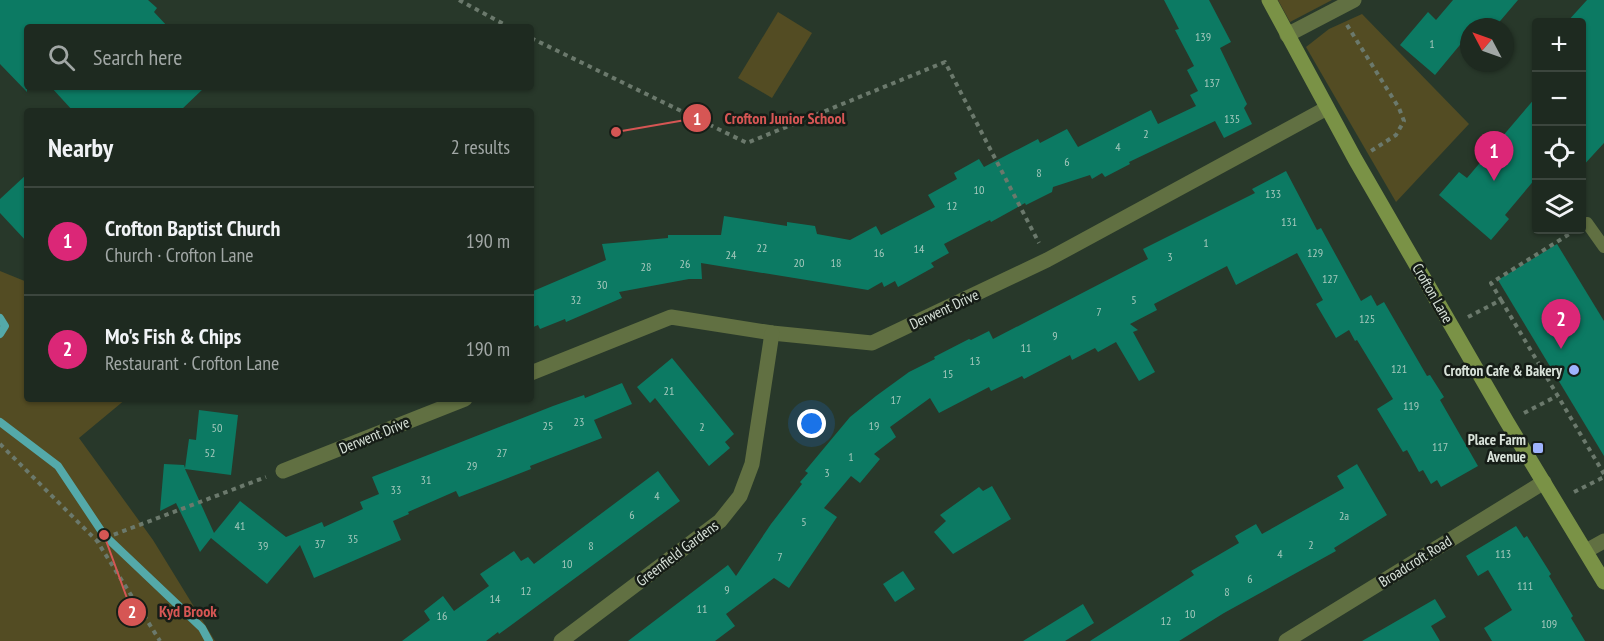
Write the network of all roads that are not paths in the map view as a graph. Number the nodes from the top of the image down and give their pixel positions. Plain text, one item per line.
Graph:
1 (1269, 0) edge
2 (1354, 0) edge
3 (1287, 35) junction
4 (1327, 108) junction
5 (1586, 230) edge
6 (1604, 247) edge
7 (772, 333) junction
8 (534, 372) edge
9 (457, 402) edge
10 (283, 471) road end
11 (1544, 482) junction
12 (1604, 542) edge
13 (1586, 551) junction
14 (1604, 582) edge
15 (561, 641) edge
16 (1286, 641) edge

1 - 3 street, Crofton Lane
2 - 3 street
3 - 4 street, Crofton Lane
4 - 7 street, Derwent Drive
4 - 11 street, Crofton Lane
5 - 6 lane
7 - 8 street, Derwent Drive
7 - 15 street, Greenfield Gardens
9 - 10 street, Derwent Drive
11 - 13 street, Crofton Lane
11 - 16 street, Broadcroft Road
12 - 13 street
13 - 14 street, Crofton Lane

